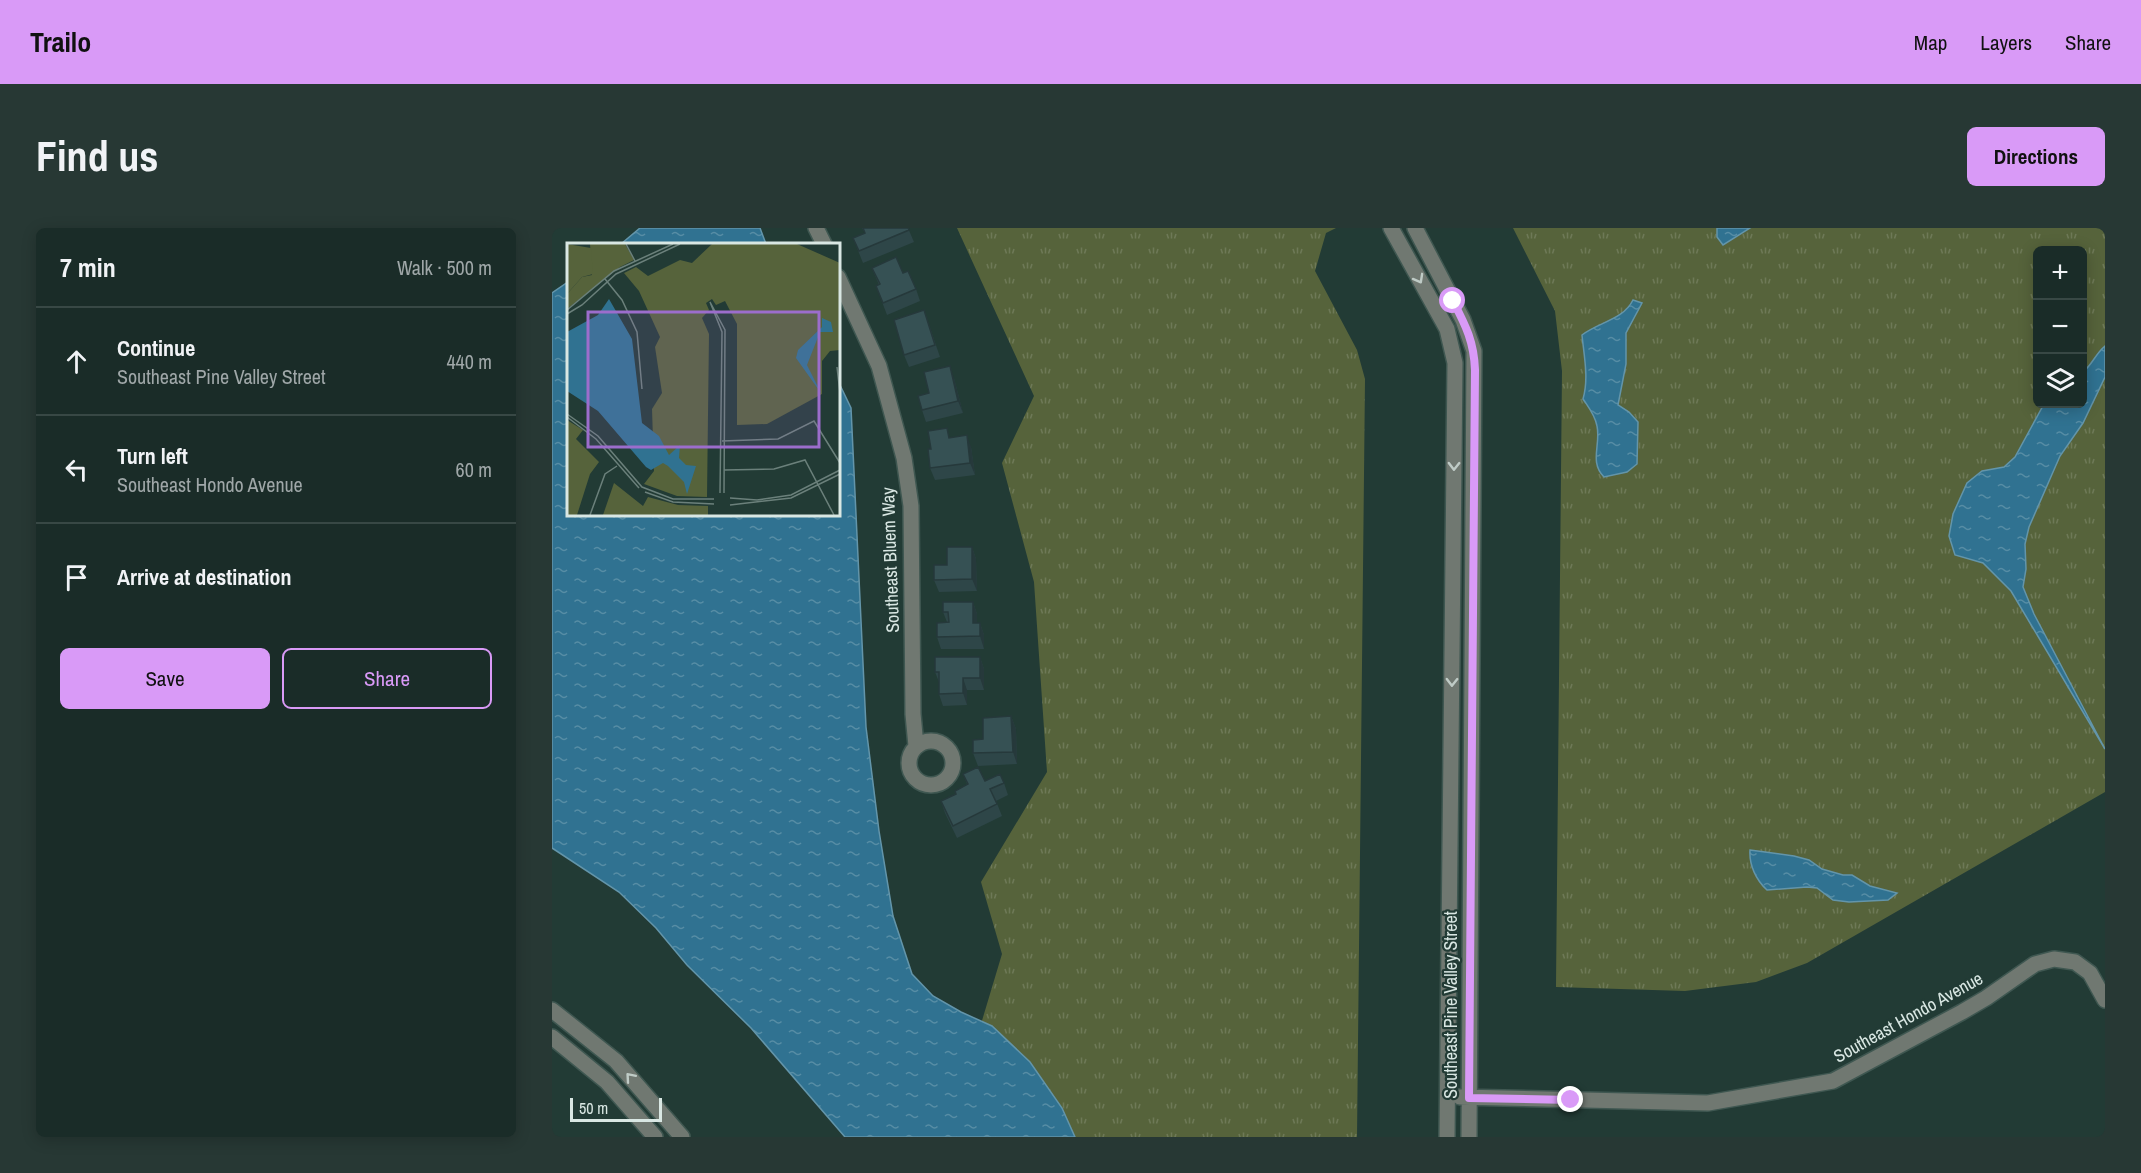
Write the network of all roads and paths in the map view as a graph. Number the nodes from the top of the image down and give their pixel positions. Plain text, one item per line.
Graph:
1 (816, 228) edge
2 (1391, 228) edge
3 (1414, 228) edge
4 (824, 243) edge
5 (840, 281) edge
6 (1473, 425) junction
7 (1455, 429) junction
8 (1472, 653) junction
9 (1452, 654) junction
10 (916, 746) dead end
11 (1450, 873) junction
12 (1471, 873) junction
13 (2105, 1000) edge
14 (552, 1010) edge
15 (552, 1037) edge
16 (1447, 1097) junction
17 (1469, 1098) junction
18 (655, 1137) edge
19 (682, 1137) edge
20 (1447, 1137) edge
21 (1469, 1137) edge

1 - 4 street
2 -> 7 street, Southeast Pine Valley Street
3 - 6 street, Southeast Pine Valley Street
5 - 10 street, Southeast Bluem Way
6 - 7 street
6 - 8 street, Southeast Pine Valley Street
7 -> 9 street, Southeast Pine Valley Street
8 - 9 street
8 - 12 street, Southeast Pine Valley Street
9 -> 11 street, Southeast Pine Valley Street
11 - 12 street
11 - 16 street, Southeast Pine Valley Street
12 - 17 street, Southeast Pine Valley Street
13 - 17 street, Southeast Hondo Avenue
19 -> 14 street
15 - 18 street
16 - 17 street, Southeast Hondo Avenue
16 - 20 street, Southeast Pine Valley Street
17 - 21 street, Southeast Pine Valley Street

